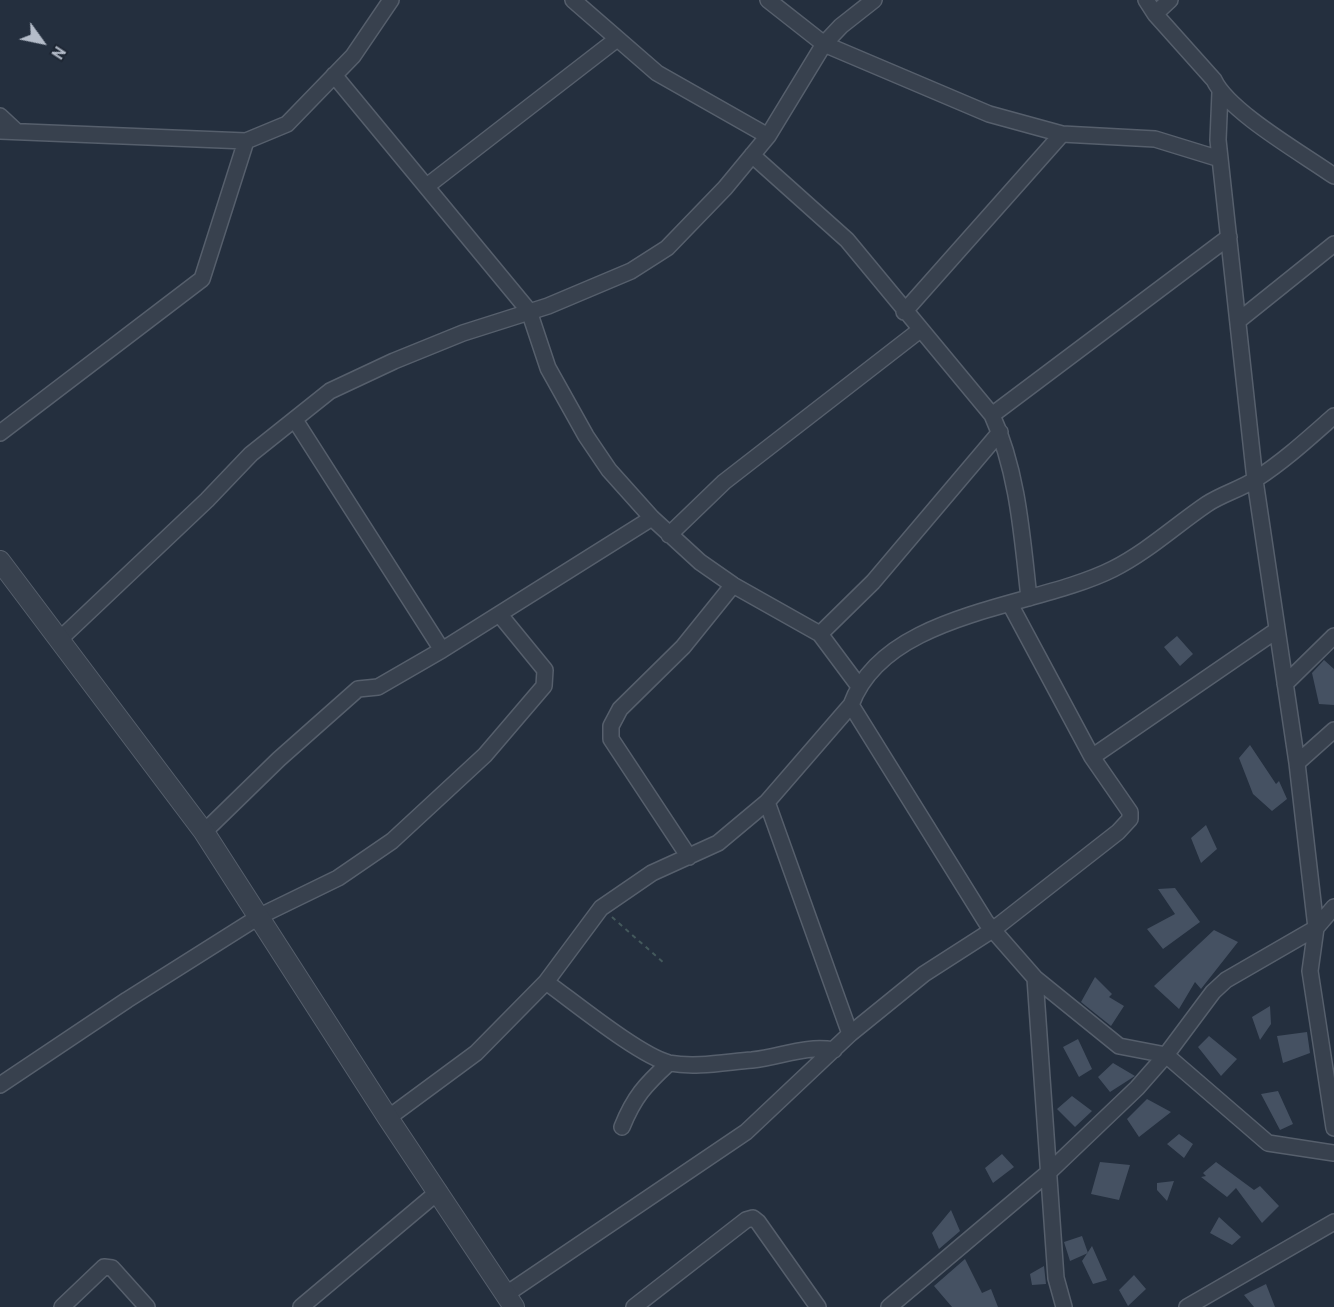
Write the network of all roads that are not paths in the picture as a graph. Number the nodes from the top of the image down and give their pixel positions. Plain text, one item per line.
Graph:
1 (391, 0) edge
2 (573, 0) edge
3 (768, 0) edge
4 (874, 0) edge
5 (1146, 0) edge
6 (1170, 0) edge
7 (1155, 14) junction
8 (617, 39) junction
9 (824, 44) junction
10 (334, 75) junction
11 (1220, 92) junction
12 (0, 116) edge
13 (7, 130) edge
14 (1062, 134) junction
15 (768, 136) junction
16 (246, 141) junction
17 (752, 155) junction
18 (1220, 159) junction
19 (1334, 176) edge
20 (427, 186) junction
21 (1229, 237) junction
22 (1334, 244) edge
23 (529, 311) junction
24 (904, 312) junction
25 (1238, 321) junction
26 (920, 330) junction
27 (992, 415) junction
28 (1334, 416) edge
29 (295, 420) junction
30 (1000, 432) junction
31 (0, 433) edge
32 (1255, 480) junction
33 (652, 518) junction
34 (669, 535) junction
35 (0, 561) edge
36 (733, 585) junction
37 (1029, 598) junction
38 (1010, 604) junction
39 (500, 615) junction
40 (1277, 630) junction
41 (820, 634) junction
42 (1334, 636) edge
43 (59, 640) junction
44 (442, 650) junction
45 (1285, 684) junction
46 (858, 685) junction
47 (851, 705) junction
48 (1334, 730) edge
49 (1092, 757) junction
50 (1297, 763) junction
51 (767, 802) junction
52 (204, 832) junction
53 (689, 857) junction
54 (1334, 907) edge
55 (260, 916) junction
56 (1316, 928) junction
57 (994, 929) junction
58 (1035, 978) junction
59 (546, 982) junction
60 (850, 1035) junction
61 (834, 1050) junction
62 (1166, 1055) junction
63 (669, 1063) junction
64 (0, 1085) edge
65 (1332, 1099) edge
66 (388, 1118) junction
67 (622, 1127) dead end
68 (1334, 1128) edge
69 (1334, 1153) edge
70 (1049, 1172) junction
71 (439, 1191) junction
72 (1334, 1222) edge
73 (510, 1301) edge
74 (311, 1304) edge
75 (62, 1307) edge
76 (147, 1307) edge
77 (634, 1307) edge
78 (818, 1307) edge
79 (889, 1307) edge
80 (1064, 1307) edge
81 (1187, 1307) edge

1 - 10 street
2 - 8 street
3 - 9 street
4 - 9 street
5 - 7 street
6 - 7 street
7 - 11 street
8 - 15 street
8 - 20 street
9 - 14 street
9 - 15 street
10 - 16 street
10 - 20 street
11 - 18 street
11 - 19 street
12 - 13 street
13 - 16 street
14 - 18 street
14 - 24 street
15 - 17 street
16 - 31 street
17 - 23 street
17 - 24 street
18 - 21 street
20 - 23 street
21 - 25 street
21 - 27 street
22 - 25 street
23 - 29 street
23 - 33 street
24 - 26 street
25 - 32 street
26 - 27 street
26 - 34 street
27 - 30 street
28 - 32 street
29 - 43 street
29 - 44 street
30 - 37 street
30 - 41 street
32 - 37 street
32 - 40 street
33 - 34 street
33 - 39 street
34 - 36 street
35 - 43 street
36 - 41 street
36 - 53 street
37 - 38 street
38 - 46 street
38 - 49 street
39 - 44 street
39 - 55 street
40 - 45 street
40 - 49 street
41 - 46 street
42 - 45 street
43 - 52 street
44 - 52 street
45 - 50 street
46 - 47 street
47 - 51 street
47 - 57 street
48 - 50 street
49 - 57 street
50 - 56 street
51 - 53 street
51 - 60 street
52 - 55 street
53 - 59 street
54 - 56 street
55 - 64 street
55 - 66 street
56 - 62 street
56 - 65 street
57 - 58 street
57 - 60 street
58 - 62 street
58 - 70 street
59 - 63 street
59 - 66 street
60 - 61 street
61 - 63 street
61 - 73 street
62 - 69 street
62 - 70 street
63 - 67 street
65 - 68 street
66 - 71 street
70 - 79 street
70 - 80 street
71 - 73 street
71 - 74 street
72 - 81 street
75 - 76 street
77 - 78 street

